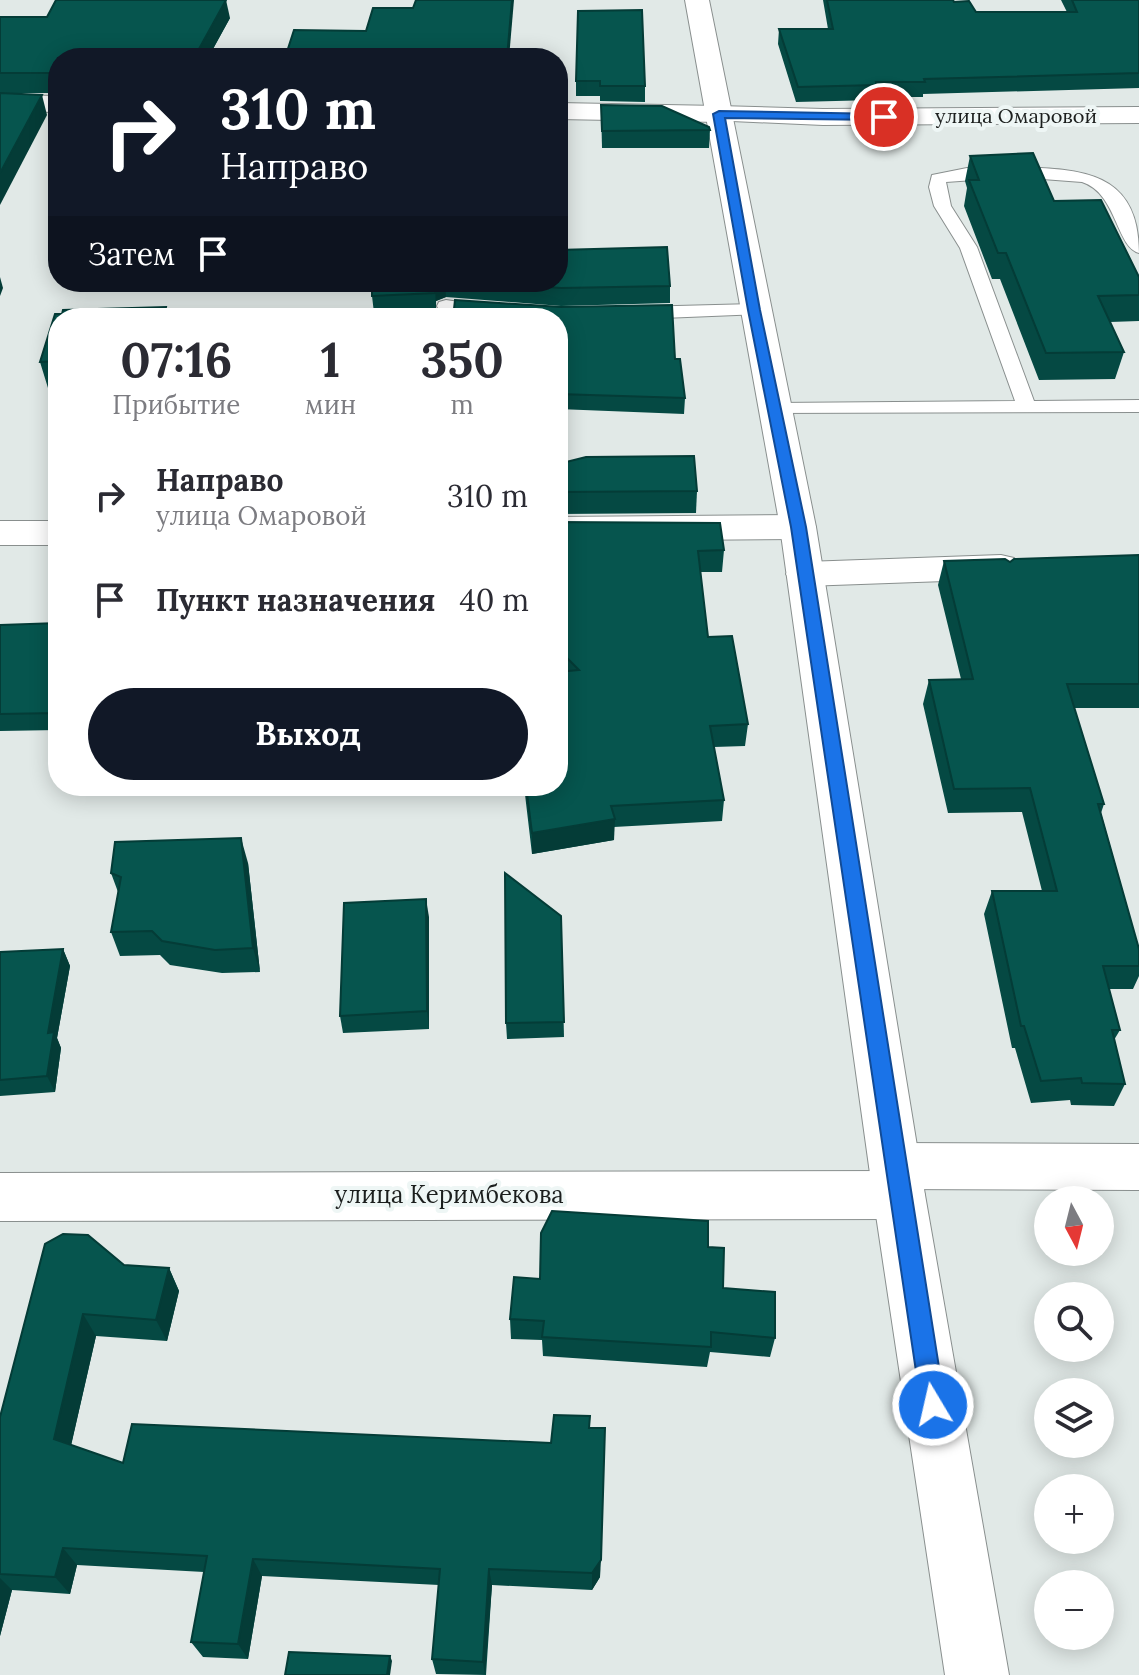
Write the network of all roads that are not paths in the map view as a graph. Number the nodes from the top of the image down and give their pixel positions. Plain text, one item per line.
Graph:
1 (697, 0) edge
2 (0, 103) edge
3 (48, 104) edge
4 (568, 111) edge
5 (719, 114) junction
6 (1139, 115) edge
7 (1139, 248) edge
8 (446, 306) dead end
9 (461, 308) edge
10 (754, 310) junction
11 (615, 313) edge
12 (1139, 406) edge
13 (1027, 408) junction
14 (776, 409) junction
15 (798, 527) junction
16 (568, 529) edge
17 (0, 533) edge
18 (48, 533) edge
19 (1033, 567) edge
20 (805, 574) junction
21 (1139, 1167) edge
22 (897, 1180) junction
23 (0, 1197) edge
24 (977, 1675) edge

1 - 5 main road
2 - 3 main road
4 - 5 main road, улица Омаровой
5 - 6 main road, улица Омаровой
5 - 10 main road
7 - 13 lane
8 - 9 lane
10 - 11 lane
10 - 14 main road
12 - 13 lane
13 - 14 lane
14 - 15 main road
15 - 16 main road
15 - 20 main road
17 - 18 main road
19 - 20 main road
20 - 22 main road
21 - 22 main road, улица Керимбекова
22 - 23 main road, улица Керимбекова
22 - 24 main road

